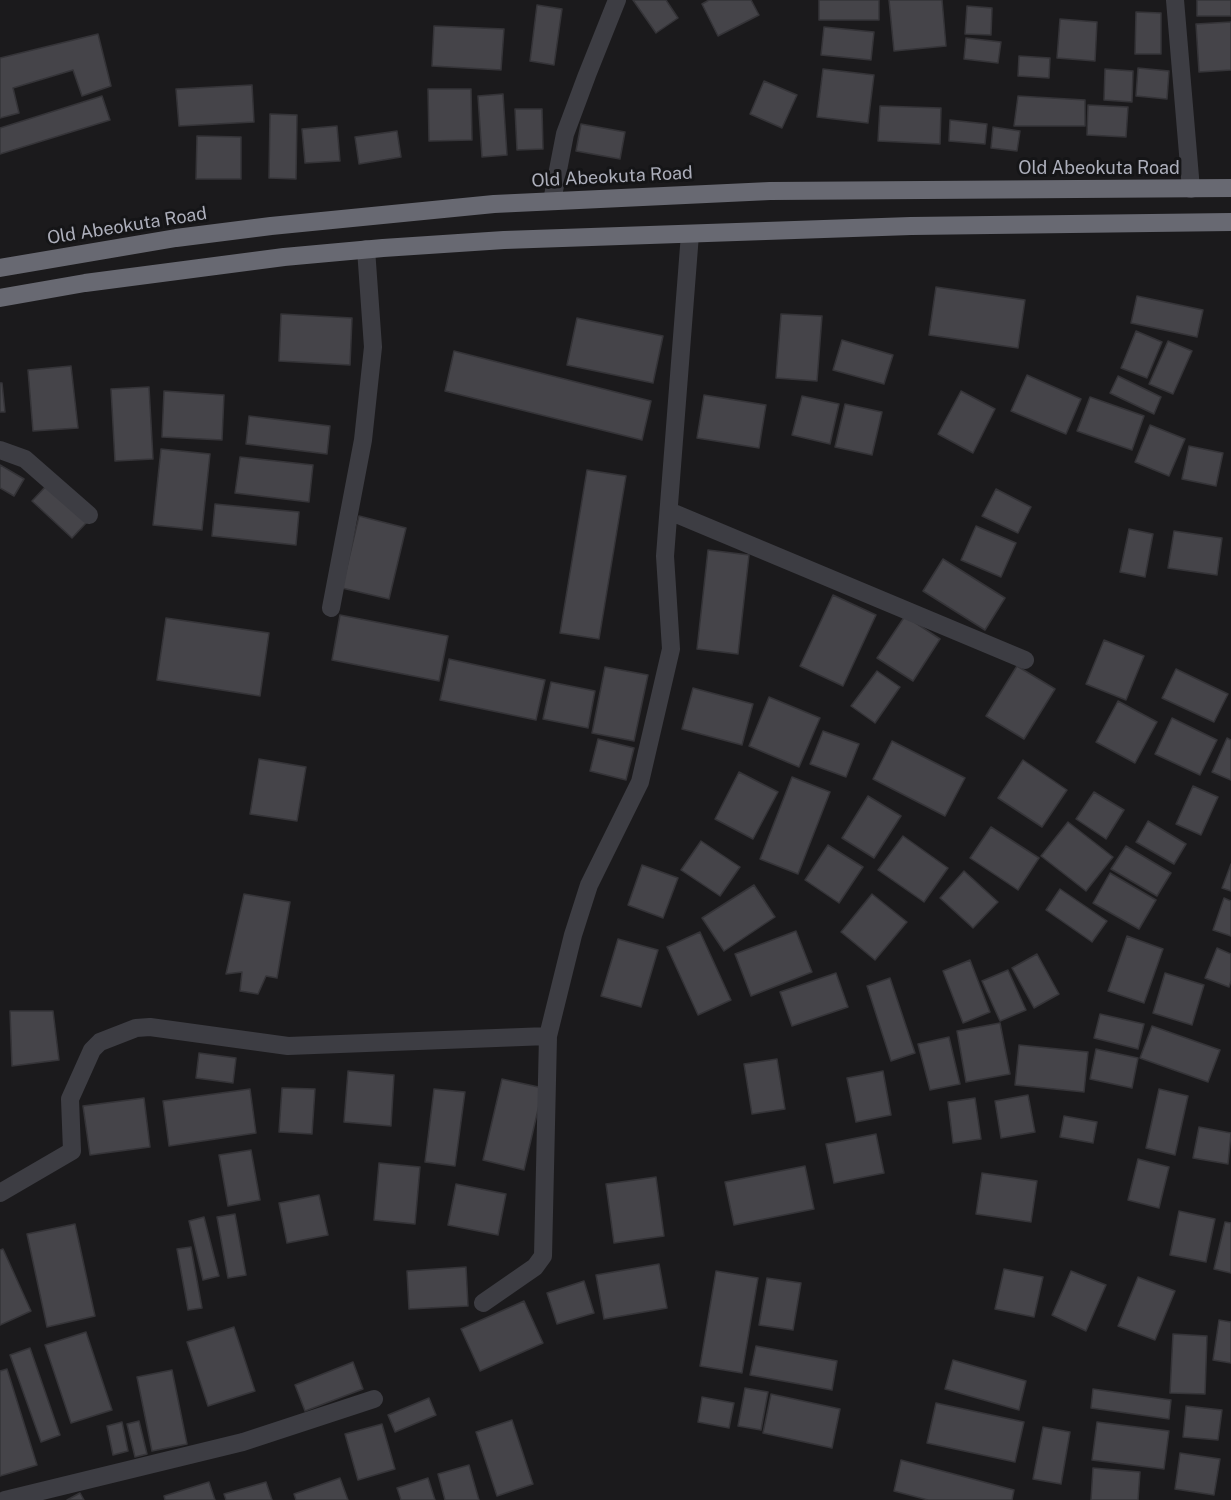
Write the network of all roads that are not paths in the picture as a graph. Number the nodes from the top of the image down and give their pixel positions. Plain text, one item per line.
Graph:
1 (617, 0) edge
2 (1175, 0) edge
3 (1231, 188) edge
4 (1191, 189) junction
5 (552, 201) junction
6 (1231, 222) edge
7 (690, 234) junction
8 (366, 249) junction
9 (0, 268) edge
10 (0, 298) edge
11 (0, 450) edge
12 (669, 511) junction
13 (89, 515) dead end
14 (331, 608) dead end
15 (1025, 660) dead end
16 (548, 1036) junction
17 (0, 1193) edge
18 (483, 1304) dead end
19 (374, 1399) dead end
20 (5, 1500) edge

1 - 5 street
2 - 4 street
3 - 4 highway, Old Abeokuta Road
4 - 5 highway, Old Abeokuta Road
5 - 9 highway, Old Abeokuta Road
6 - 7 highway
7 - 8 highway
7 - 12 street
8 - 10 highway
8 - 14 street
11 - 13 street
12 - 15 street
12 - 16 street
16 - 17 street
16 - 18 street
19 - 20 street

